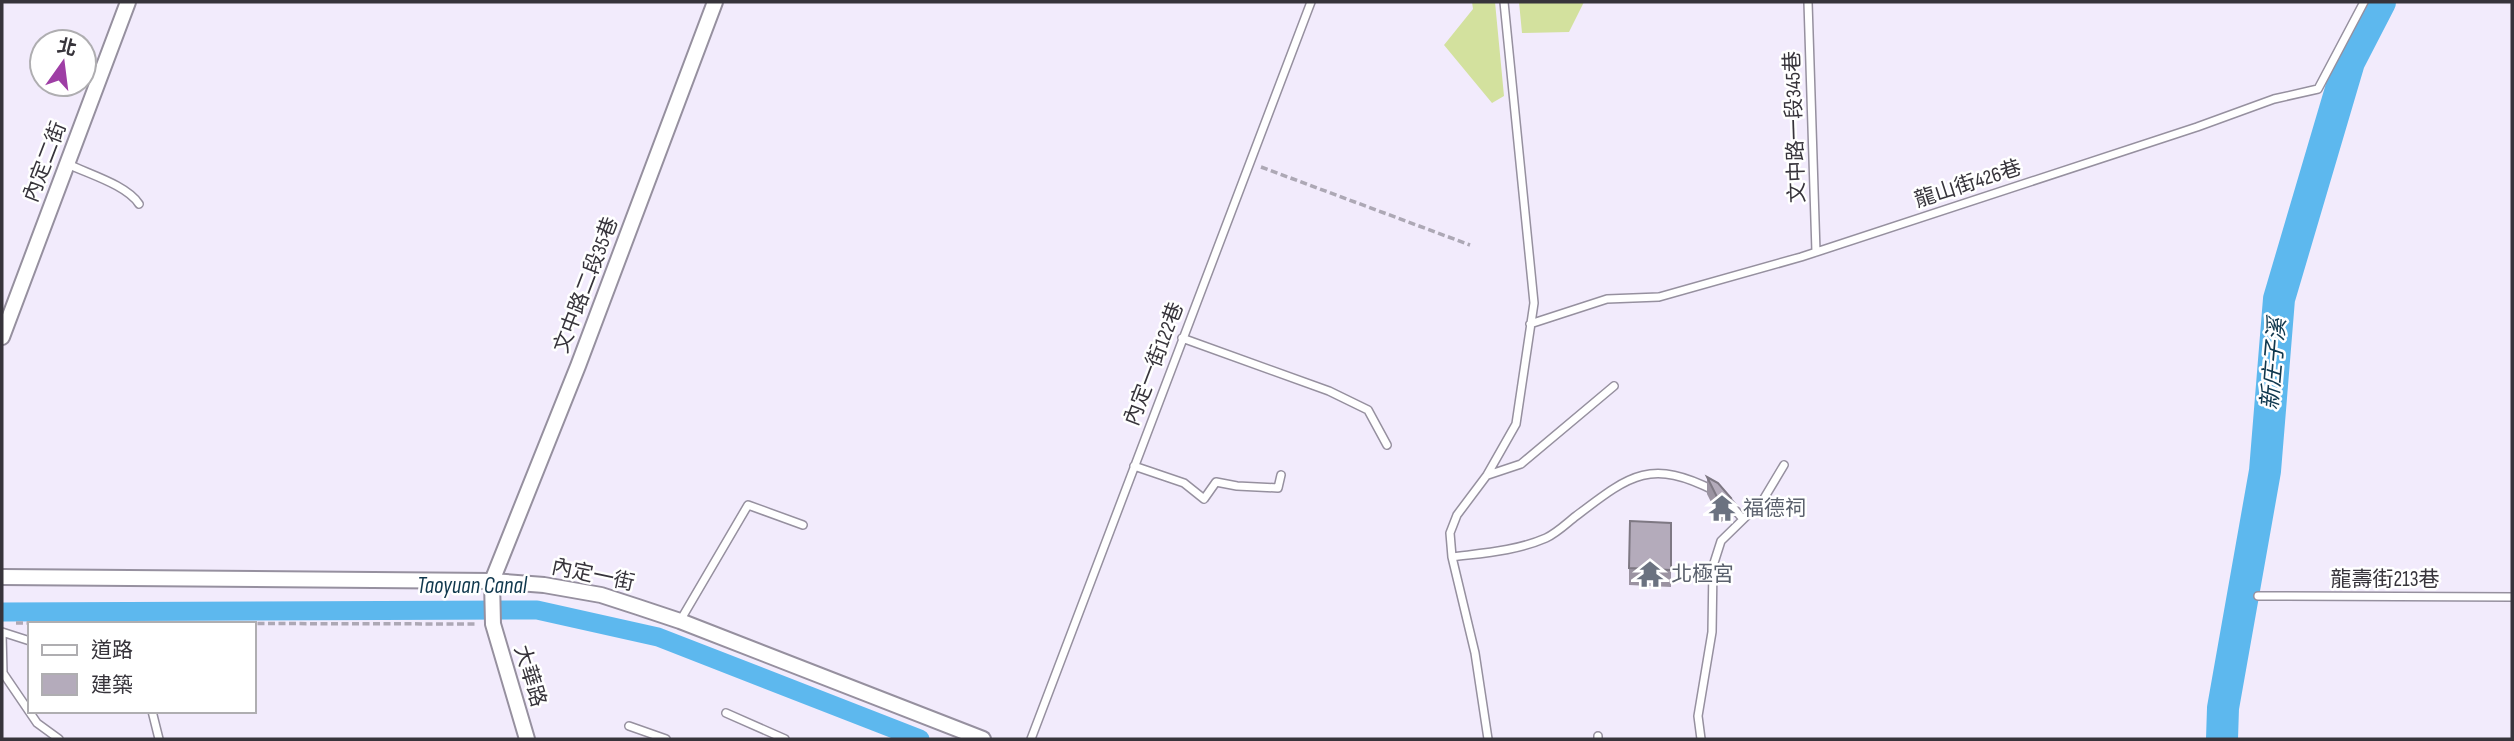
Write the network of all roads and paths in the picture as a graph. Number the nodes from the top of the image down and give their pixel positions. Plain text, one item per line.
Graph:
1 (128, 2) edge
2 (715, 2) edge
3 (1311, 2) edge
4 (1504, 2) edge
5 (1808, 2) edge
6 (2364, 2) edge
7 (1250, 162) junction
8 (67, 164) junction
9 (139, 204) dead end
10 (1471, 245) dead end
11 (1816, 252) junction
12 (1530, 324) junction
13 (2, 337) edge
14 (1182, 338) junction
15 (1614, 386) dead end
16 (1387, 444) dead end
17 (1784, 465) dead end
18 (1134, 466) junction
19 (1281, 475) dead end
20 (1487, 475) junction
21 (1742, 518) junction
22 (803, 525) dead end
23 (1452, 557) junction
24 (2, 577) edge
25 (492, 581) junction
26 (2258, 596) dead end
27 (2512, 597) edge
28 (680, 621) junction
29 (15, 623) dead end
30 (28, 623) edge
31 (256, 624) edge
32 (493, 624) junction
33 (2, 632) edge
34 (28, 639) edge
35 (28, 710) edge
36 (30, 713) edge
37 (152, 713) edge
38 (726, 713) dead end
39 (629, 726) dead end
40 (59, 739) edge
41 (159, 739) edge
42 (527, 739) edge
43 (666, 739) edge
44 (785, 739) edge
45 (984, 739) edge
46 (1031, 739) edge
47 (1488, 739) edge
48 (1701, 739) edge

1 - 8 street, 內定二街
2 - 25 street, 文中路二段35巷
3 - 7 lane, 內定一街122巷
4 - 12 lane
5 - 11 lane, 文中路一段345巷
6 - 11 lane, 龍山街426巷
7 - 10 path
7 - 14 lane, 內定一街122巷
8 - 9 lane
8 - 13 street, 內定二街
11 - 12 lane, 龍山街426巷
12 - 20 lane
14 - 16 lane
14 - 18 lane, 內定一街122巷
15 - 20 lane
17 - 21 lane
18 - 19 lane
18 - 46 lane, 內定一街122巷
20 - 23 lane
21 - 23 lane
21 - 48 lane
22 - 28 lane
23 - 47 lane
24 - 25 street, 內定一街
25 - 28 street, 內定一街
25 - 32 street, 大華路
26 - 27 lane, 龍壽街213巷
28 - 45 street, 內定一街
29 - 30 path
31 - 32 path
32 - 42 street, 大華路
33 - 34 lane
33 - 35 lane
36 - 40 lane
37 - 41 lane
38 - 44 lane
39 - 43 lane

